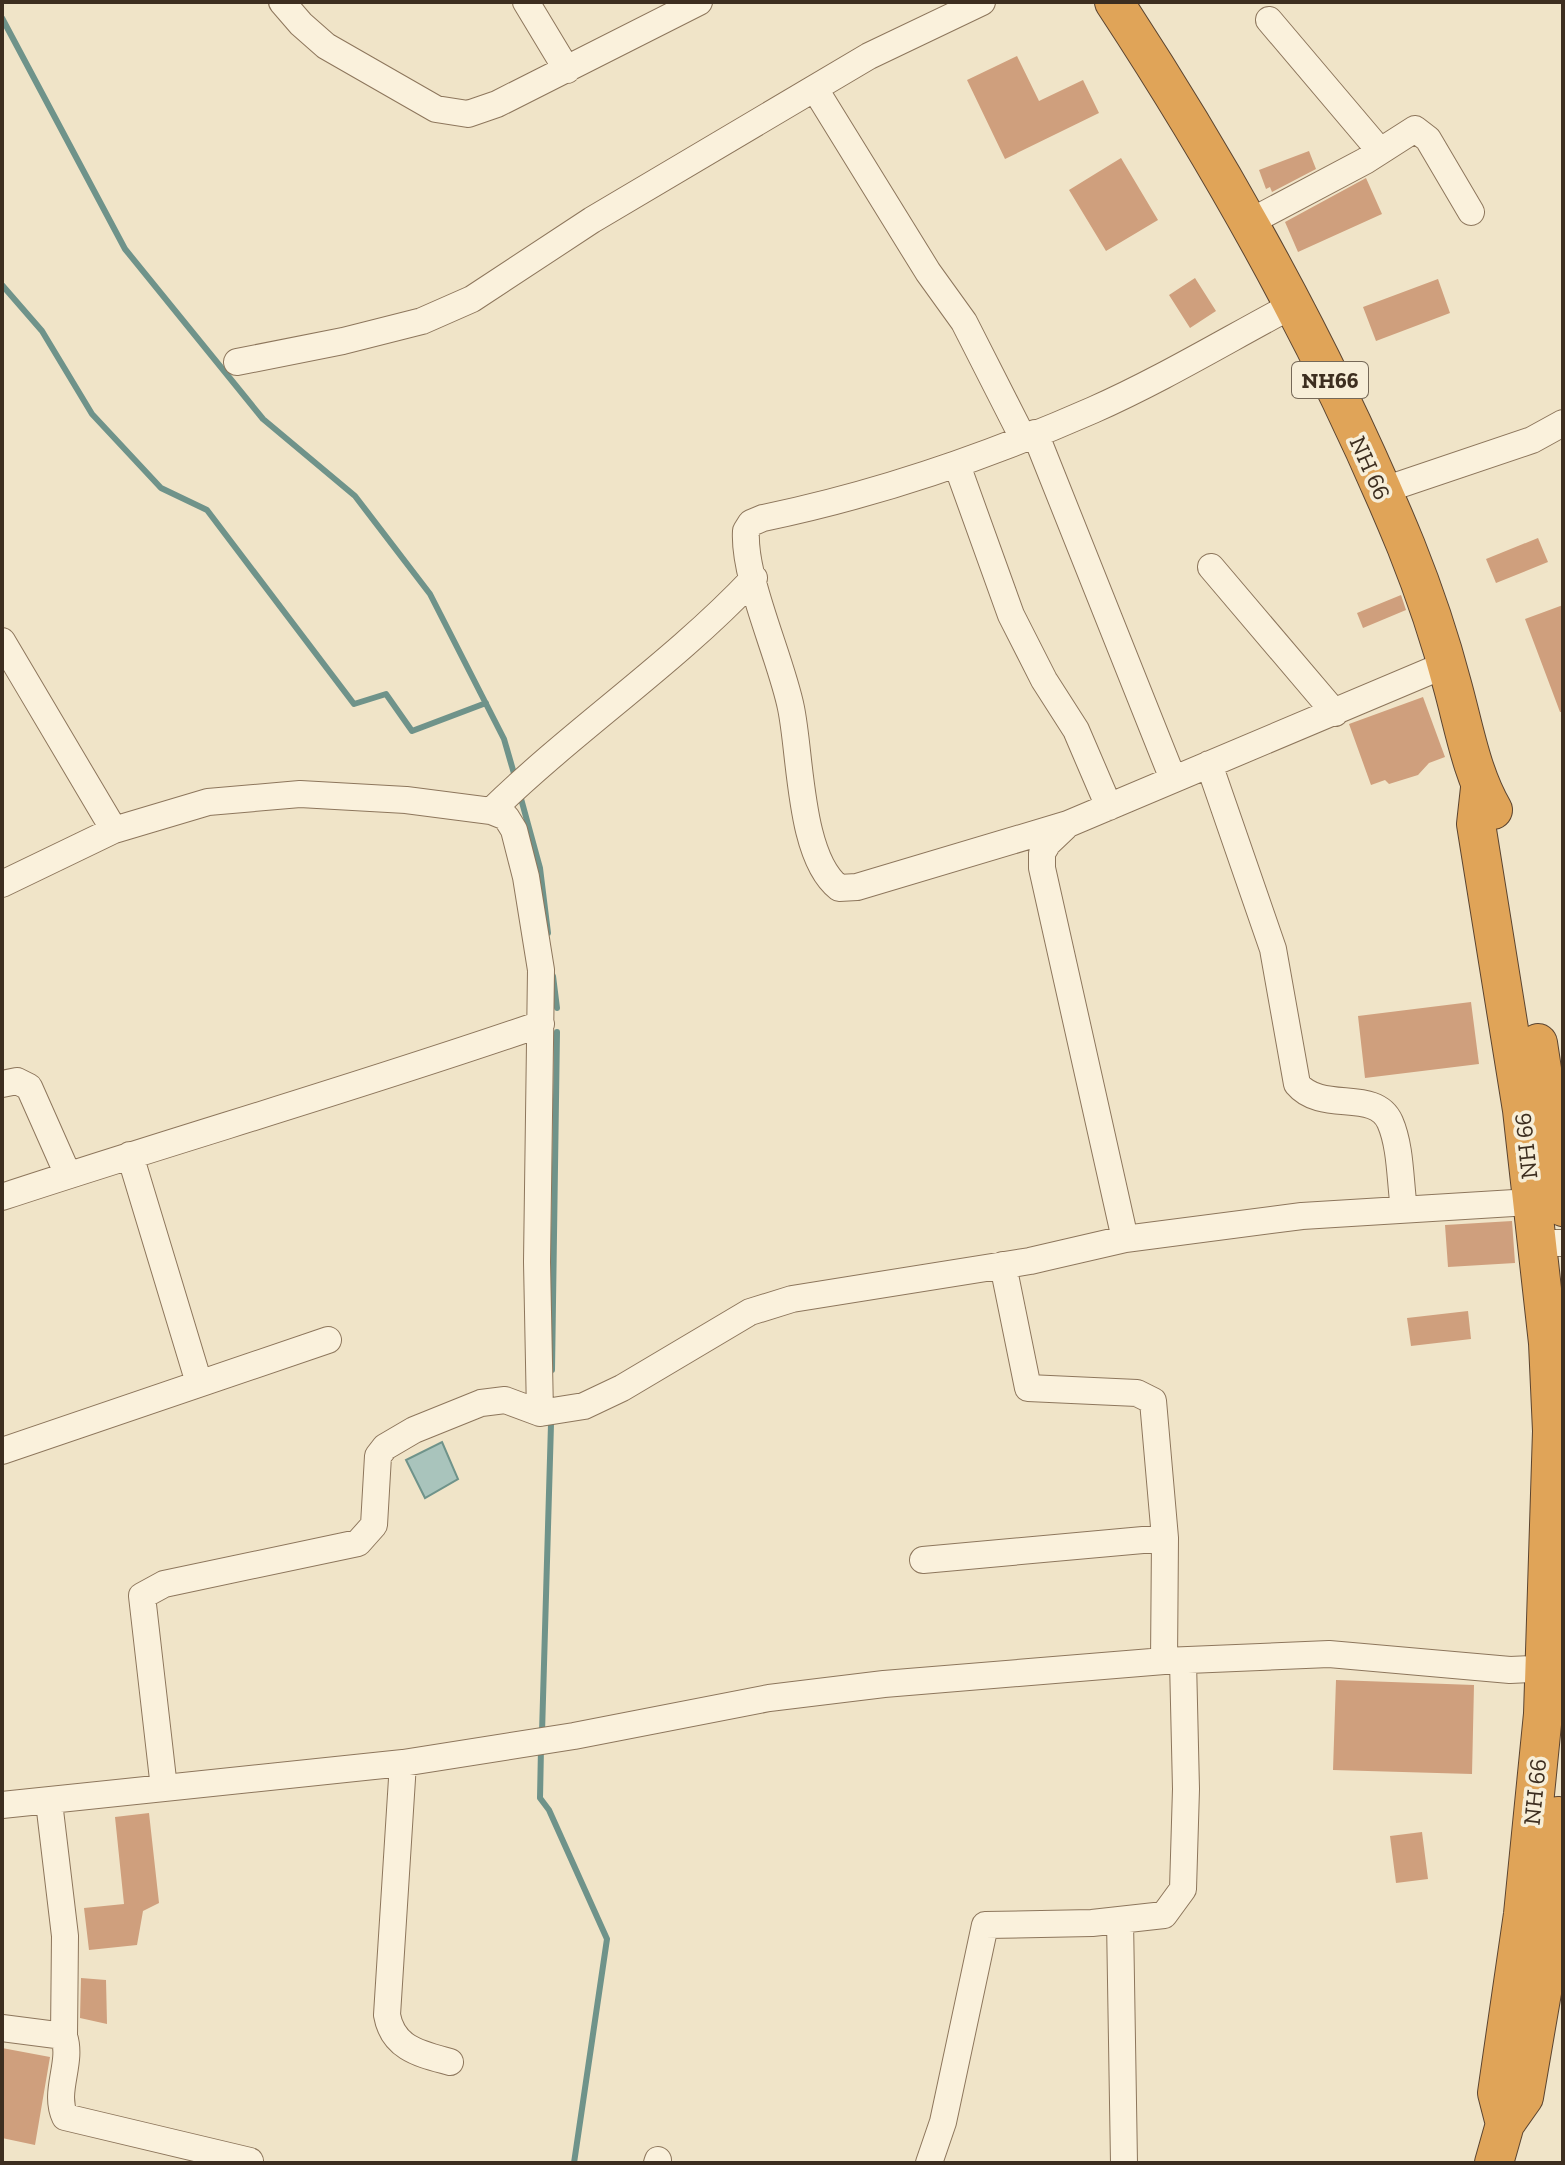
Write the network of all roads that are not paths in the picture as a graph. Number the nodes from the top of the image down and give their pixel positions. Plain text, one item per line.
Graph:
1 (282, 2) edge
2 (526, 2) edge
3 (699, 2) edge
4 (982, 2) edge
5 (1114, 2) edge
6 (1269, 20) dead end
7 (567, 70) junction
8 (815, 89) junction
9 (1380, 151) junction
10 (1471, 212) dead end
11 (1248, 223) junction
12 (1293, 305) junction
13 (237, 362) dead end
14 (1563, 423) edge
15 (1029, 435) junction
16 (957, 465) junction
17 (1381, 491) junction
18 (1211, 567) dead end
19 (754, 578) junction
20 (2, 641) edge
21 (1447, 664) junction
22 (1335, 713) junction
23 (1209, 764) junction
24 (1173, 779) junction
25 (1109, 807) junction
26 (491, 811) junction
27 (1068, 824) junction
28 (114, 830) junction
29 (6, 875) edge
30 (541, 1024) junction
31 (2, 1084) edge
32 (130, 1155) junction
33 (68, 1175) junction
34 (2, 1197) edge
35 (1552, 1203) edge
36 (1404, 1209) junction
37 (1125, 1239) junction
38 (1550, 1243) edge
39 (1003, 1265) junction
40 (328, 1340) dead end
41 (199, 1383) junction
42 (540, 1413) junction
43 (2, 1451) edge
44 (1165, 1538) junction
45 (923, 1560) dead end
46 (1174, 1661) junction
47 (1554, 1668) edge
48 (1563, 1745) edge
49 (403, 1763) junction
50 (164, 1788) junction
51 (3, 1800) edge
52 (49, 1802) junction
53 (1120, 1920) junction
54 (2, 2028) edge
55 (64, 2036) junction
56 (450, 2062) dead end
57 (1505, 2124) junction
58 (250, 2161) edge
59 (929, 2163) edge
60 (1124, 2163) edge
61 (1494, 2163) edge

1 - 7 street
2 - 7 street
3 - 7 street
4 - 8 street
5 - 11 highway, NH 66 / NH66
6 - 9 street
8 - 13 street
8 - 15 street
9 - 10 street
9 - 11 street
11 - 12 highway, NH 66 / NH66
12 - 15 street
12 - 17 highway, NH 66 / NH66
14 - 17 street
15 - 16 street
15 - 24 street
16 - 19 street
16 - 25 street
17 - 21 highway, NH 66 / NH66
18 - 22 street
19 - 26 street
19 - 27 street
20 - 28 street
21 - 22 street
21 - 35 highway, NH 66 / NH66
22 - 23 street
23 - 24 street
23 - 36 street
24 - 25 street
25 - 27 street
26 - 28 street
26 - 30 street
27 - 37 street
28 - 29 street
30 - 32 street
30 - 42 street
31 - 33 street
32 - 33 street
32 - 41 street
33 - 34 street
35 - 36 street
35 - 38 highway, NH 66 / NH66
36 - 37 street
37 - 39 street
38 - 47 highway, NH 66 / NH66
39 - 42 street
39 - 44 street
40 - 41 street
41 - 43 street
42 - 50 street
44 - 45 street
44 - 46 street
46 - 47 street
46 - 49 street
46 - 53 street
47 - 57 highway, NH 66 / NH66
48 - 57 highway, NH 66 / NH66
49 - 50 street
49 - 56 street
50 - 52 street
51 - 52 street
52 - 55 street
53 - 59 street
53 - 60 street
54 - 55 street
55 - 58 street
57 - 61 highway, NH66

